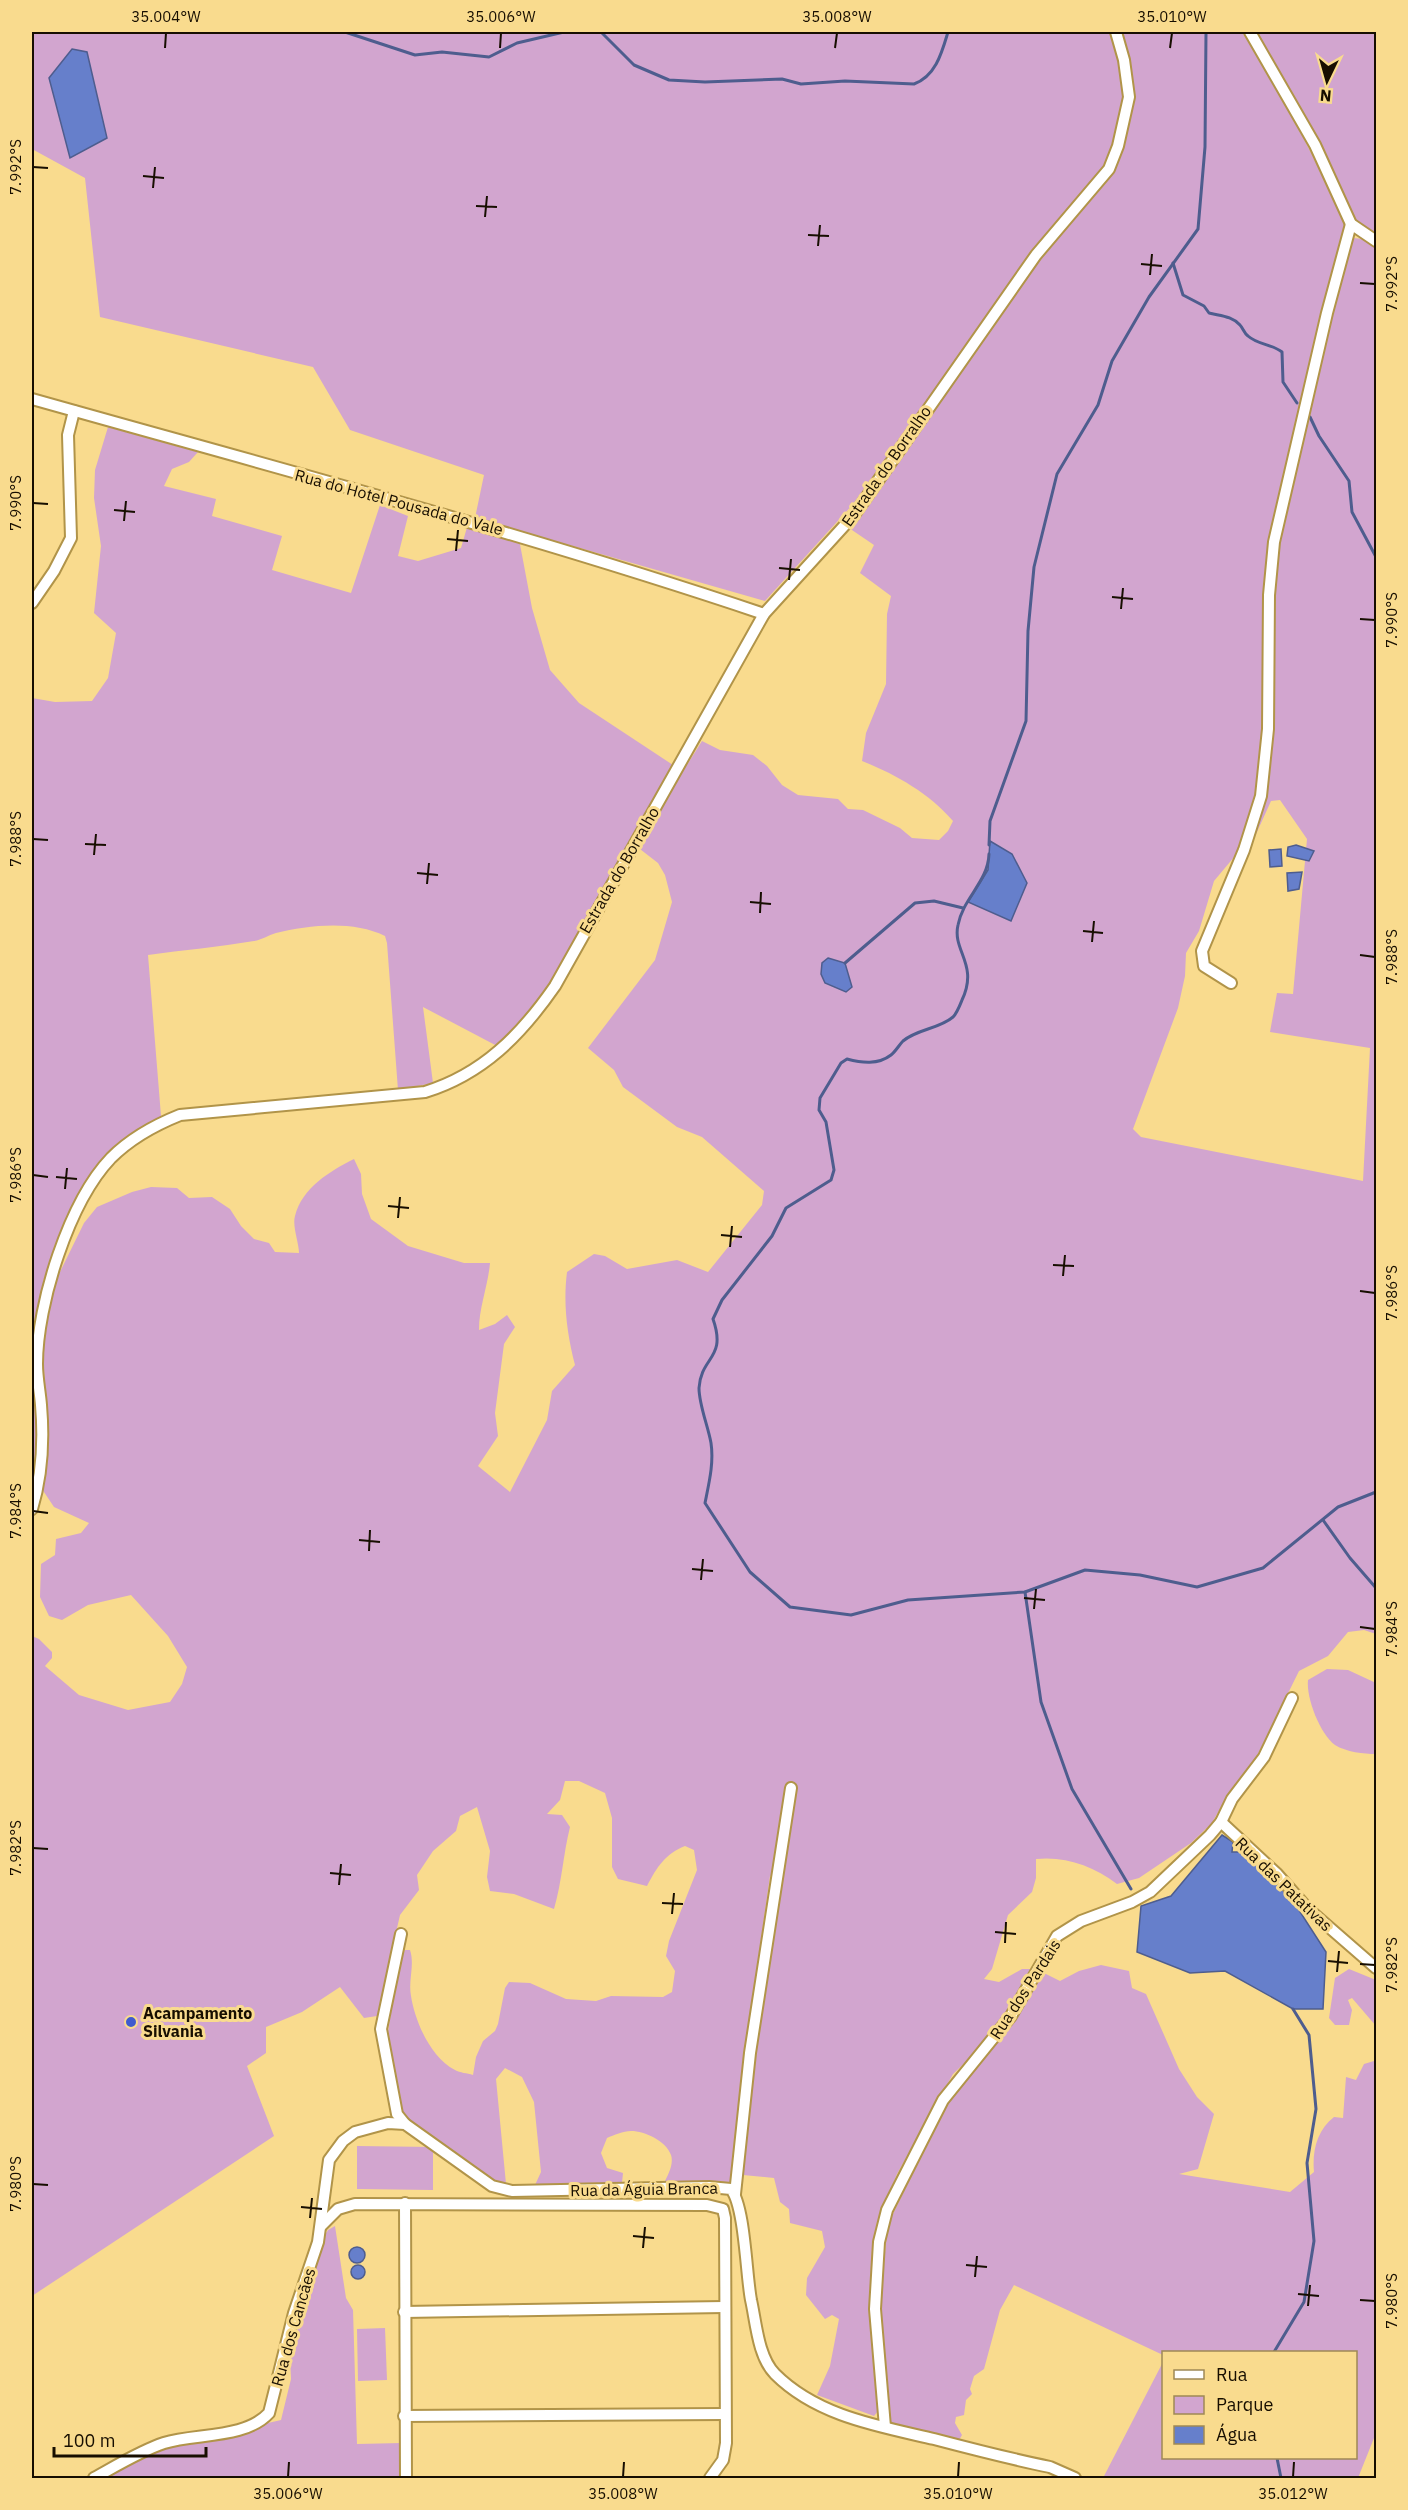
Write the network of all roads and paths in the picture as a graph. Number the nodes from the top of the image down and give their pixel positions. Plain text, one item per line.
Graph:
1 (1116, 32) edge
2 (1250, 32) edge
3 (1351, 224) junction
4 (1377, 242) edge
5 (32, 399) edge
6 (74, 411) junction
7 (32, 603) edge
8 (765, 614) junction
9 (1231, 983) dead end
10 (32, 1509) edge
11 (1292, 1698) dead end
12 (791, 1788) dead end
13 (1221, 1822) junction
14 (401, 1934) dead end
15 (1377, 1968) edge
16 (405, 2124) junction
17 (735, 2194) junction
18 (405, 2203) junction
19 (321, 2226) junction
20 (724, 2307) junction
21 (404, 2312) junction
22 (725, 2414) junction
23 (404, 2416) junction
24 (885, 2427) junction
25 (94, 2478) edge
26 (406, 2478) edge
27 (710, 2478) edge
28 (1075, 2478) edge

1 - 8 street, Estrada do Borralho
2 - 3 street
3 - 4 street
3 - 9 street
5 - 6 street, Rua do Hotel Pousada do Vale
6 - 7 street
6 - 8 street, Rua do Hotel Pousada do Vale
8 - 10 street, Estrada do Borralho
11 - 13 street, Rua dos Pardais
12 - 17 street
13 - 15 street, Rua das Patativas
13 - 24 street, Rua dos Pardais
14 - 16 street
16 - 17 street, Rua da Águia Branca
16 - 19 street, Rua dos Cancães
17 - 24 street, Rua da Águia Branca
18 - 19 street
18 - 20 street
18 - 21 street
19 - 25 street, Rua dos Cancães
20 - 21 street
20 - 22 street
21 - 23 street
22 - 23 street
22 - 27 street
23 - 26 street
24 - 28 street, Rua da Águia Branca

